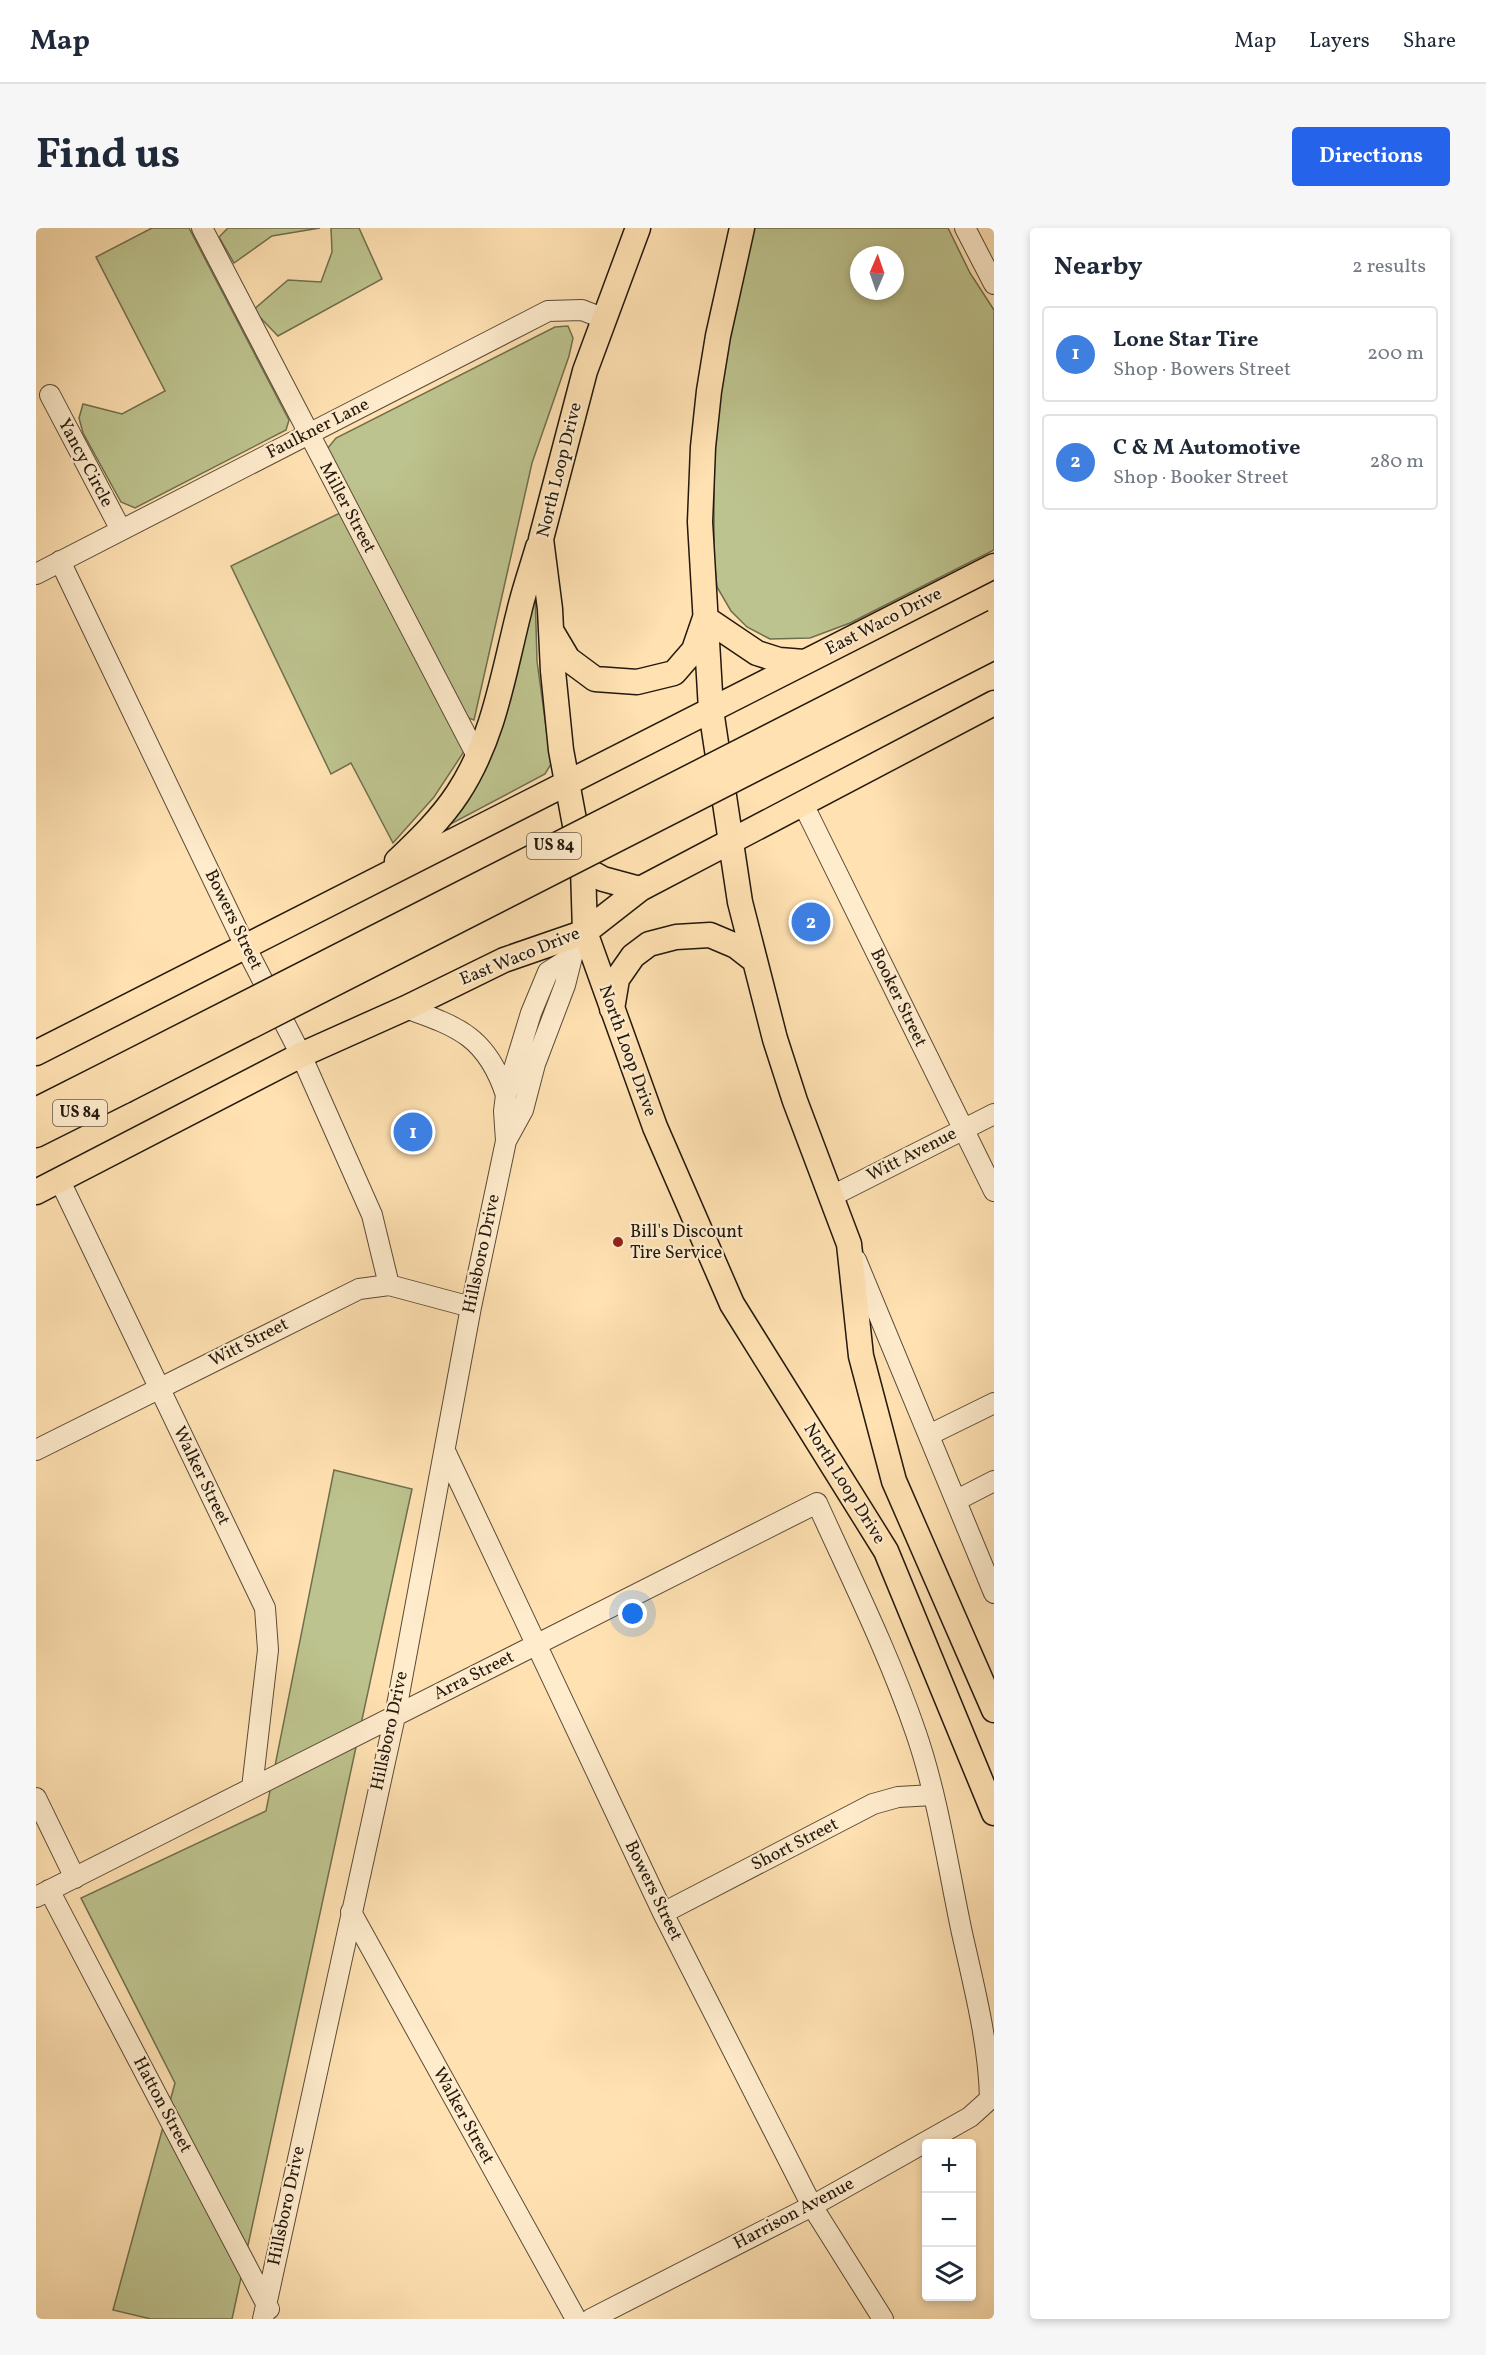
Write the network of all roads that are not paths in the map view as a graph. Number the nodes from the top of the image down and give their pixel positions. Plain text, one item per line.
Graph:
1 (202, 228) edge
2 (638, 228) edge
3 (741, 228) edge
4 (965, 228) edge
5 (994, 284) edge
6 (604, 319) junction
7 (50, 395) dead end
8 (309, 434) junction
9 (121, 530) junction
10 (541, 538) junction
11 (60, 561) junction
12 (994, 566) edge
13 (36, 574) edge
14 (705, 618) junction
15 (994, 622) edge
16 (551, 630) junction
17 (994, 647) edge
18 (804, 662) junction
19 (994, 703) edge
20 (711, 710) junction
21 (477, 756) junction
22 (568, 783) junction
23 (803, 804) junction
24 (731, 839) junction
25 (584, 868) junction
26 (379, 880) junction
27 (640, 889) junction
28 (585, 932) junction
29 (245, 946) junction
30 (570, 958) junction
31 (754, 960) junction
32 (406, 1008) junction
33 (612, 1010) junction
34 (36, 1053) edge
35 (301, 1054) junction
36 (118, 1081) junction
37 (506, 1095) junction
38 (36, 1110) edge
39 (994, 1114) edge
40 (963, 1129) junction
41 (36, 1135) edge
42 (506, 1142) junction
43 (60, 1180) junction
44 (994, 1191) edge
45 (36, 1192) edge
46 (830, 1197) junction
47 (849, 1244) junction
48 (389, 1285) junction
49 (471, 1307) junction
50 (158, 1389) junction
51 (994, 1403) edge
52 (929, 1435) junction
53 (36, 1450) edge
54 (445, 1451) junction
55 (994, 1481) edge
56 (957, 1500) junction
57 (816, 1503) joint
58 (994, 1593) edge
59 (536, 1645) junction
60 (994, 1710) edge
61 (395, 1716) junction
62 (252, 1788) junction
63 (933, 1795) junction
64 (36, 1798) edge
65 (994, 1813) edge
66 (75, 1878) junction
67 (43, 1894) edge
68 (351, 1912) junction
69 (663, 1913) junction
70 (990, 2099) joint
71 (812, 2206) junction
72 (268, 2314) edge
73 (576, 2319) edge
74 (591, 2319) edge
75 (883, 2319) edge

1 - 8 street, Miller Street
2 - 6 main road, North Loop Drive
3 - 14 main road, North Loop Drive
4 - 5 street
6 - 8 street, Faulkner Lane
6 - 10 main road, North Loop Drive
7 - 9 street, Yancy Circle
8 - 9 street, Faulkner Lane
8 - 21 street, Miller Street
9 - 11 street, Faulkner Lane
10 - 16 main road, North Loop Drive
10 - 21 main road
11 - 13 street, Faulkner Lane
11 - 29 street, Bowers Street
12 - 18 main road, East Waco Drive
14 - 16 main road
14 - 18 main road
14 - 20 main road, North Loop Drive
15 - 36 main road, US 84, bridge
16 - 22 main road, North Loop Drive
17 - 36 main road, US 84, bridge
18 - 20 main road, East Waco Drive
19 - 23 main road, East Waco Drive
20 - 22 main road, East Waco Drive
20 - 24 main road, North Loop Drive
21 - 26 main road
22 - 25 main road, North Loop Drive
22 - 26 main road, East Waco Drive
23 - 24 main road, East Waco Drive
23 - 40 street, Booker Street
24 - 27 main road, East Waco Drive
24 - 31 main road, North Loop Drive
25 - 27 main road
25 - 28 main road, North Loop Drive
26 - 29 main road, East Waco Drive
27 - 28 main road, East Waco Drive
28 - 30 street, Hillsboro Drive
28 - 32 main road, East Waco Drive
28 - 33 main road, North Loop Drive
29 - 34 main road, East Waco Drive
29 - 35 street, Bowers Street
30 - 37 street, Hillsboro Drive
30 - 42 street, Hillsboro Drive
31 - 33 main road
31 - 46 main road, North Loop Drive
32 - 35 main road, East Waco Drive
32 - 37 street
33 - 65 main road, North Loop Drive
35 - 43 main road, East Waco Drive
35 - 48 street, Bowers Street
36 - 38 main road, US 84
36 - 41 main road, US 84
37 - 42 street, Hillsboro Drive
39 - 40 street, Witt Avenue
40 - 44 street, Booker Street
40 - 46 street, Witt Avenue
42 - 49 street, Hillsboro Drive
43 - 45 main road, East Waco Drive
43 - 50 street, Walker Street
46 - 47 main road, North Loop Drive
47 - 52 street, North Loop Drive
47 - 60 main road, North Loop Drive
48 - 49 street, Witt Street
48 - 50 street, Witt Street
49 - 54 street, Hillsboro Drive
50 - 53 street, Witt Street
50 - 62 street, Walker Street
51 - 52 street
52 - 56 street, North Loop Drive
54 - 59 street, Bowers Street
54 - 61 street, Hillsboro Drive
55 - 56 street
56 - 58 street, North Loop Drive
57 - 59 street, Arra Street
57 - 63 street, North Loop Drive
59 - 61 street, Arra Street
59 - 69 street, Bowers Street
61 - 62 street, Arra Street
61 - 68 street, Hillsboro Drive
62 - 66 street, Arra Street
63 - 69 street, Short Street
63 - 70 street, North Loop Drive
64 - 66 street
66 - 67 street, Arra Street
67 - 72 street, Hatton Street
68 - 72 street, Hillsboro Drive
68 - 73 street, Walker Street
69 - 71 street, Bowers Street
70 - 71 street, Harrison Avenue
71 - 74 street, Harrison Avenue
71 - 75 street, Bowers Street

